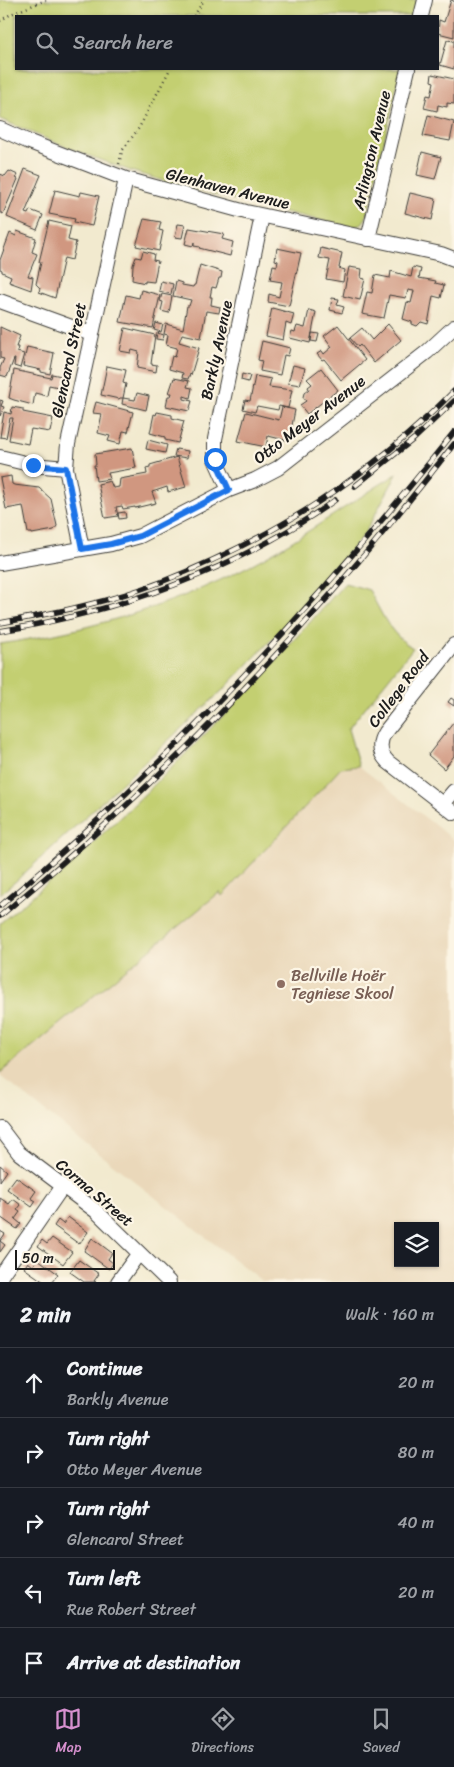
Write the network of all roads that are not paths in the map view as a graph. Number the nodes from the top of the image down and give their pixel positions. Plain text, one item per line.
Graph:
1 (425, 0) edge
2 (421, 15) edge
3 (408, 70) edge
4 (0, 129) edge
5 (120, 177) junction
6 (262, 216) junction
7 (368, 239) junction
8 (454, 259) edge
9 (0, 301) edge
10 (454, 327) edge
11 (91, 334) junction
12 (0, 457) edge
13 (66, 468) junction
14 (229, 490) junction
15 (82, 549) junction
16 (0, 563) edge
17 (454, 645) edge
18 (454, 791) edge
19 (449, 809) edge
20 (0, 1128) edge
21 (63, 1186) junction
22 (139, 1253) junction
23 (0, 1277) edge
24 (118, 1282) edge
25 (169, 1282) edge

1 - 2 street
3 - 7 street, Arlington Avenue
4 - 5 street, Glenhaven Avenue
5 - 6 street, Glenhaven Avenue
5 - 11 street, Glencarol Street
6 - 7 street, Glenhaven Avenue
6 - 14 street, Barkly Avenue
7 - 8 street, Glenhaven Avenue
9 - 11 street
10 - 14 street, Otto Meyer Avenue
11 - 13 street, Glencarol Street
12 - 13 street
13 - 15 street, Glencarol Street
14 - 15 street, Otto Meyer Avenue
15 - 16 street, Otto Meyer Avenue
17 - 19 street, College Road
18 - 19 street
20 - 21 street, Corma Street
21 - 22 street, Corma Street
21 - 23 street
22 - 24 street
22 - 25 street, Corma Street

